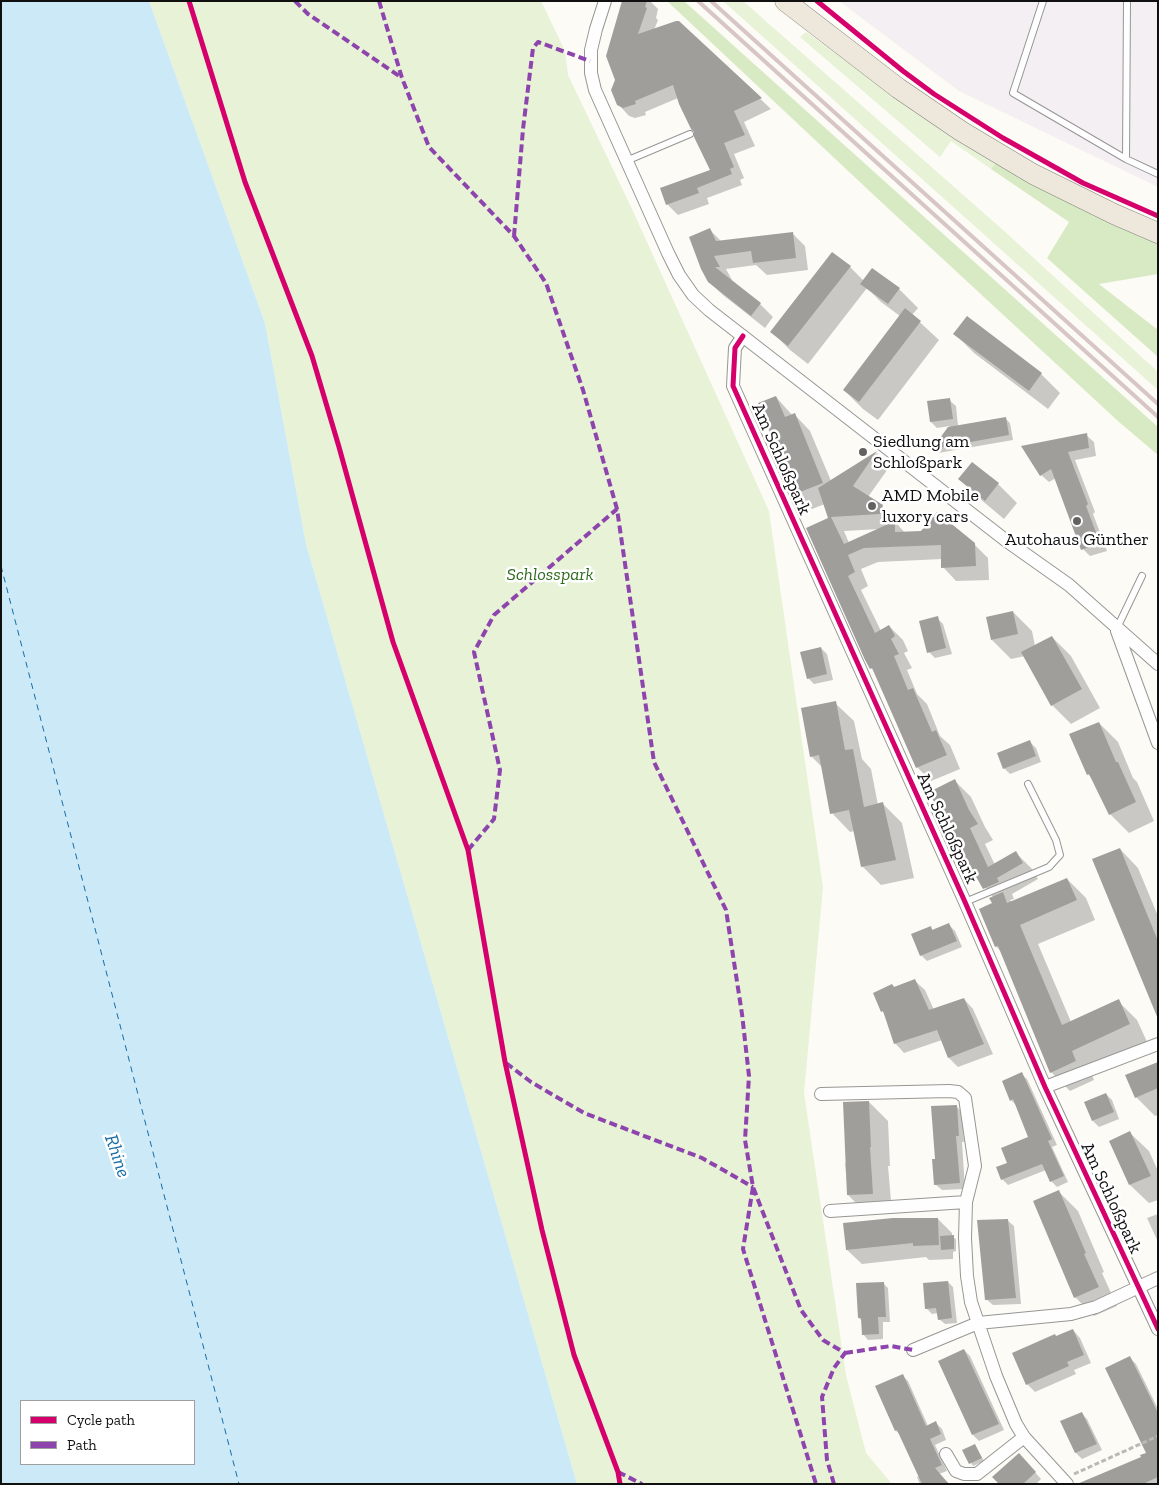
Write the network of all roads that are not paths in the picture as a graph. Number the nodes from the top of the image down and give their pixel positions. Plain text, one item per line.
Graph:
1 (605, 1) edge
2 (785, 1) edge
3 (1043, 1) edge
4 (1127, 1) edge
5 (690, 134) dead end
6 (1126, 159) junction
7 (626, 161) junction
8 (1158, 174) edge
9 (1158, 233) edge
10 (743, 336) junction
11 (1142, 576) dead end
12 (1116, 629) junction
13 (1158, 664) edge
14 (1158, 743) edge
15 (1028, 784) dead end
16 (965, 902) junction
17 (1158, 1044) edge
18 (1045, 1087) junction
19 (821, 1094) dead end
20 (966, 1202) junction
21 (830, 1211) dead end
22 (1158, 1278) edge
23 (1138, 1288) junction
24 (978, 1323) junction
25 (1158, 1329) edge
26 (913, 1350) dead end
27 (1024, 1437) junction
28 (946, 1454) dead end
29 (1065, 1482) edge

1 - 7 street
2 - 9 main road
3 - 6 lane
4 - 6 lane
5 - 7 lane
6 - 8 lane
7 - 10 street
10 - 12 street
10 - 16 street, Am Schloßpark
11 - 12 lane
12 - 13 street
12 - 14 street
15 - 16 lane
16 - 18 street, Am Schloßpark
17 - 18 street
18 - 23 street, Am Schloßpark
19 - 20 street
20 - 21 street
20 - 24 street
22 - 23 street
23 - 24 street
23 - 25 street, Am Schloßpark
24 - 26 street
24 - 27 street
27 - 28 street
27 - 29 street

